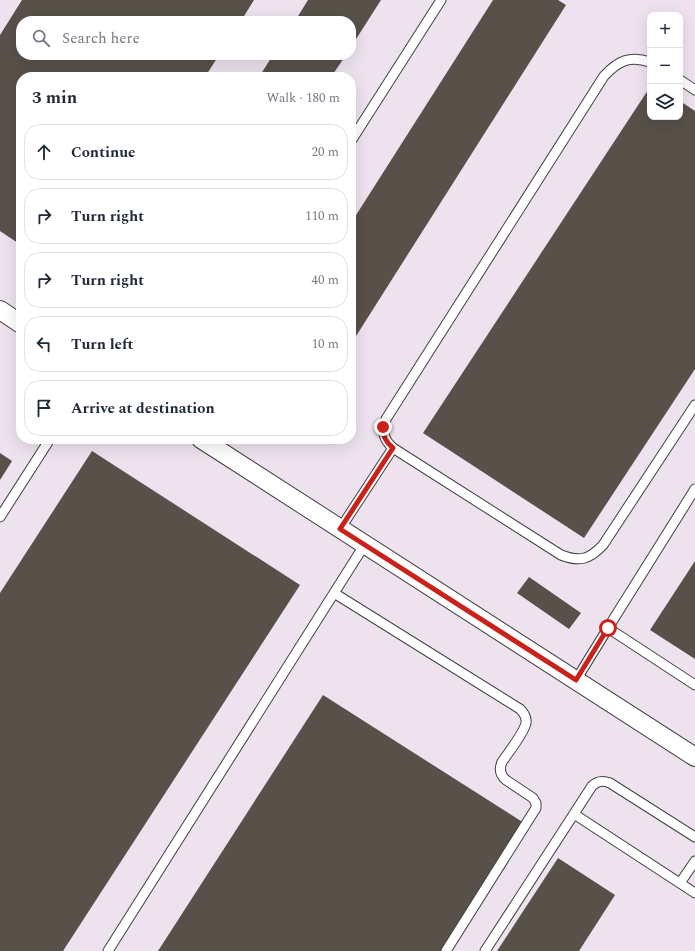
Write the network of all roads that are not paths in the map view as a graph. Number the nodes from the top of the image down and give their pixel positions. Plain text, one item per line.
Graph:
1 (441, 0) edge
2 (647, 61) edge
3 (683, 82) edge
4 (695, 90) edge
5 (356, 134) edge
6 (0, 310) edge
7 (16, 321) edge
8 (695, 405) edge
9 (47, 444) edge
10 (209, 444) edge
11 (393, 448) junction
12 (695, 490) edge
13 (0, 517) edge
14 (340, 529) junction
15 (365, 544) junction
16 (334, 593) junction
17 (608, 628) junction
18 (576, 680) junction
19 (695, 685) edge
20 (695, 757) edge
21 (574, 814) junction
22 (695, 837) edge
23 (695, 860) edge
24 (680, 883) junction
25 (695, 893) edge
26 (108, 951) edge
27 (446, 951) edge
28 (485, 951) edge

1 - 5 lane
2 - 11 lane
3 - 4 lane
6 - 7 street
8 - 11 lane
9 - 13 lane
10 - 14 street
11 - 14 lane
12 - 17 lane
14 - 15 street
15 - 16 lane
15 - 18 street
16 - 26 lane
16 - 27 lane
17 - 18 lane
17 - 19 lane
18 - 20 street
21 - 22 lane
21 - 24 lane
21 - 28 lane
23 - 24 lane
24 - 25 lane

